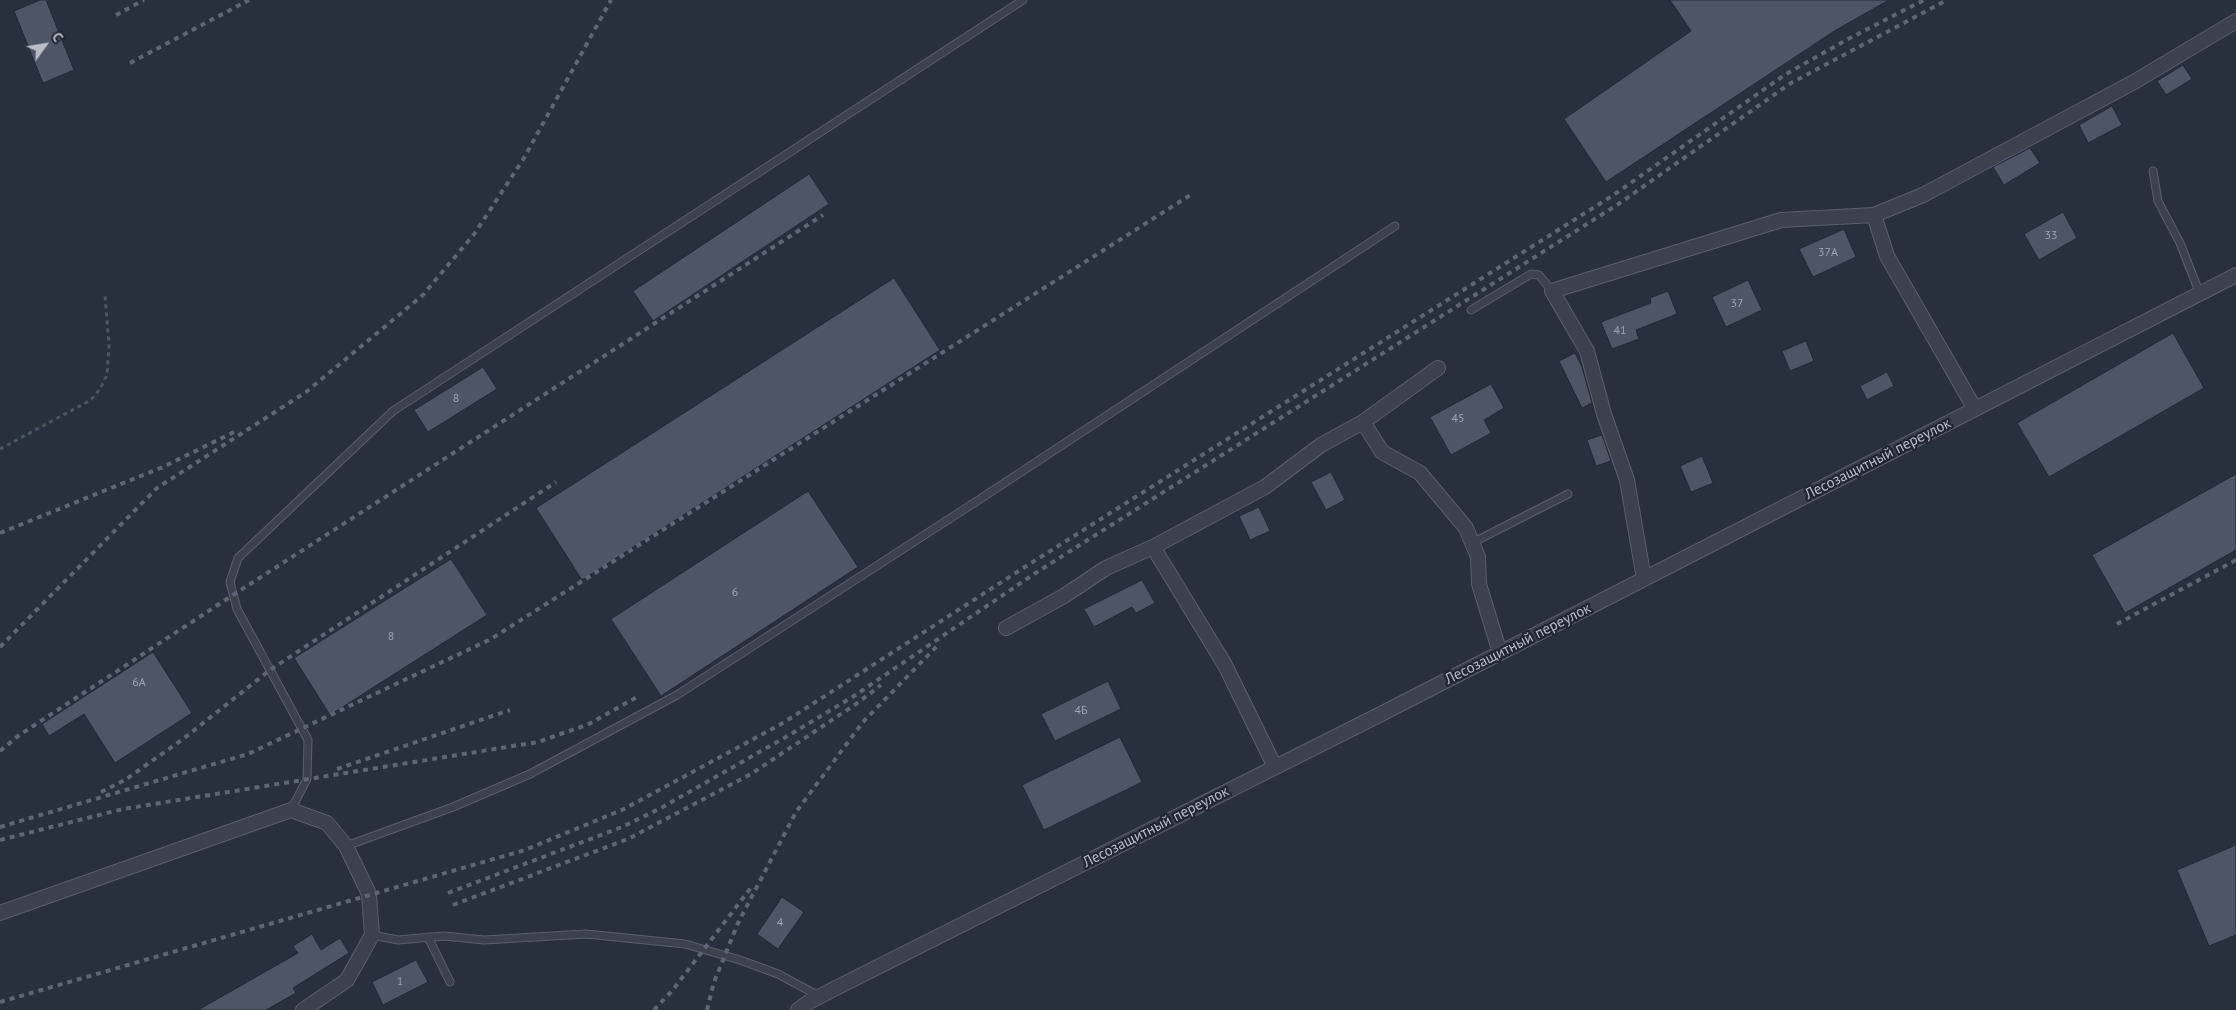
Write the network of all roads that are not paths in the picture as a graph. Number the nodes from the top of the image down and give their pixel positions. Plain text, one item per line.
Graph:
1 (1023, 0) edge
2 (2236, 21) edge
3 (2154, 171) dead end
4 (1874, 215) junction
5 (1395, 226) dead end
6 (2236, 275) edge
7 (1552, 292) junction
8 (2200, 294) junction
9 (1471, 310) dead end
10 (1438, 368) dead end
11 (1975, 409) junction
12 (1363, 422) junction
13 (1568, 494) dead end
14 (1472, 543) junction
15 (1153, 547) junction
16 (1644, 579) junction
17 (1006, 628) dead end
18 (1500, 653) junction
19 (1275, 767) junction
20 (291, 810) junction
21 (346, 846) junction
22 (0, 913) edge
23 (372, 935) junction
24 (428, 938) junction
25 (450, 982) dead end
26 (819, 996) junction
27 (302, 1010) edge
28 (798, 1010) edge

1 - 20 lane
2 - 4 street
3 - 8 lane
4 - 7 street
4 - 11 street
5 - 21 lane
6 - 8 street, Лесозащитный переулок
7 - 9 lane
7 - 16 street
8 - 11 street, Лесозащитный переулок
10 - 12 street
11 - 16 street, Лесозащитный переулок
12 - 14 street
12 - 15 street
13 - 14 lane
14 - 18 street
15 - 17 street
15 - 19 street
16 - 18 street, Лесозащитный переулок
18 - 19 street, Лесозащитный переулок
19 - 26 street, Лесозащитный переулок
20 - 21 street
20 - 22 street
21 - 23 street
23 - 24 lane
23 - 27 street
24 - 25 lane
24 - 26 lane
26 - 28 street, Лесозащитный переулок

